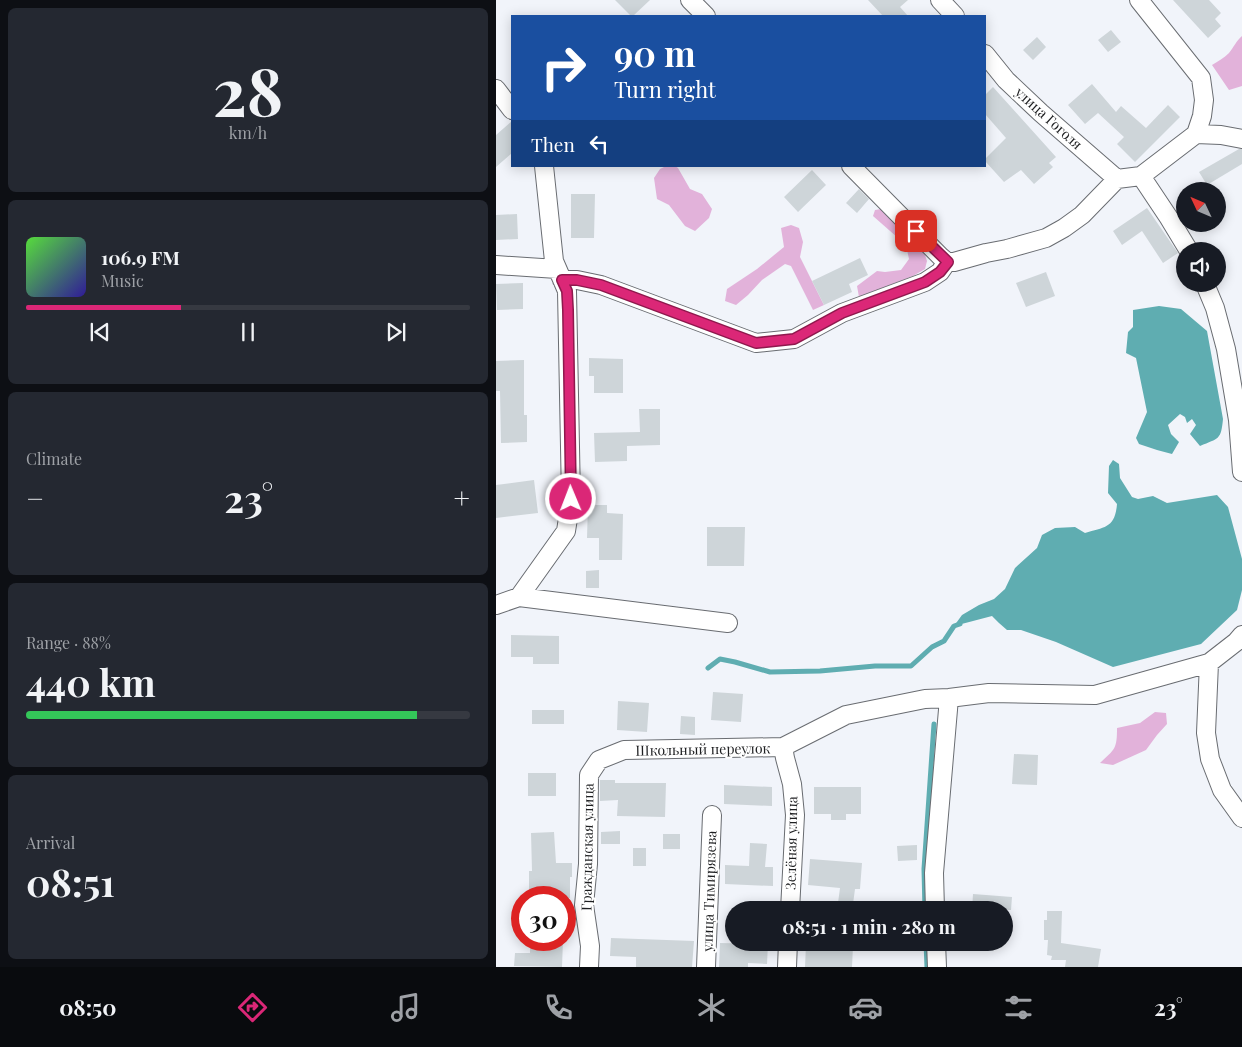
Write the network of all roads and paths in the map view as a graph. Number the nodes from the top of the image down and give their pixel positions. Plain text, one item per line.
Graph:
1 (690, 0) edge
2 (940, 0) edge
3 (1139, 0) edge
4 (705, 15) edge
5 (954, 15) edge
6 (986, 55) edge
7 (496, 89) edge
8 (511, 109) edge
9 (1196, 134) junction
10 (1242, 139) edge
11 (544, 167) edge
12 (853, 167) edge
13 (1141, 176) junction
14 (1117, 179) junction
15 (1184, 242) edge
16 (948, 262) junction
17 (496, 265) edge
18 (560, 274) junction
19 (1209, 292) edge
20 (1242, 472) edge
21 (519, 597) junction
22 (496, 605) edge
23 (728, 623) dead end
24 (1242, 635) edge
25 (1208, 664) junction
26 (949, 698) junction
27 (783, 747) junction
28 (598, 760) joint
29 (712, 815) dead end
30 (1242, 818) edge
31 (790, 901) edge
32 (935, 901) edge
33 (788, 951) edge
34 (936, 951) edge
35 (589, 967) edge
36 (706, 967) edge
37 (787, 967) edge
38 (937, 967) edge

1 - 4 street
2 - 5 street
3 - 9 street
6 - 14 street, улица Гоголя
7 - 8 street
9 - 10 street
9 - 13 street
11 - 18 street
12 - 16 street
13 - 14 street
13 - 15 street
14 - 16 street
16 - 18 street
17 - 18 street
18 - 21 street
19 - 20 street
21 - 22 street
21 - 23 street
24 - 25 street
25 - 26 street, Школьный переулок
25 - 30 street
26 - 27 street, Школьный переулок
26 - 32 street
27 - 28 street, Школьный переулок
27 - 31 street, Зелёная улица
28 - 35 street, Гражданская улица
29 - 36 street, улица Тимирязева
33 - 37 street
34 - 38 street

